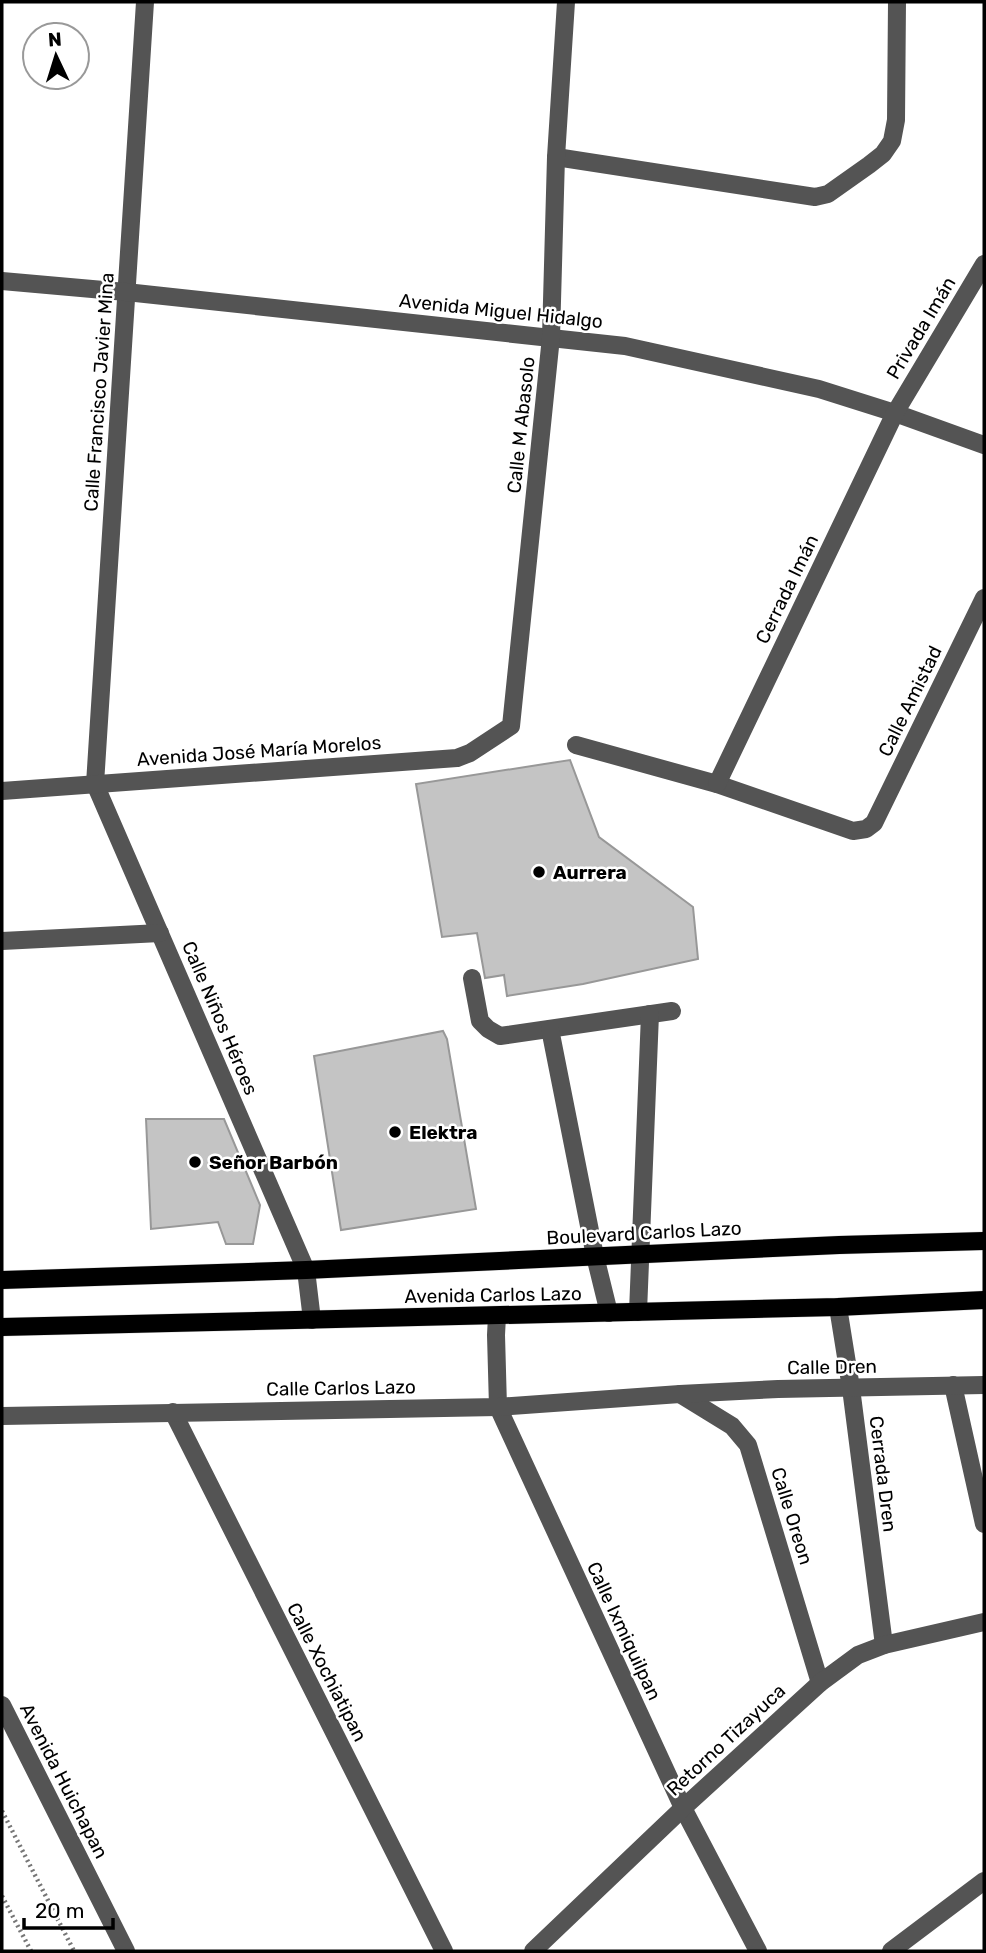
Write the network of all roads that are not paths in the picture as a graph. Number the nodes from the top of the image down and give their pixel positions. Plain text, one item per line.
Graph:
1 (145, 2) edge
2 (566, 2) edge
3 (897, 2) edge
4 (556, 157) junction
5 (984, 264) edge
6 (2, 281) edge
7 (126, 292) junction
8 (551, 337) junction
9 (895, 413) junction
10 (984, 445) edge
11 (984, 598) edge
12 (511, 726) joint
13 (576, 745) dead end
14 (95, 784) junction
15 (717, 784) junction
16 (2, 791) edge
17 (160, 933) junction
18 (2, 941) edge
19 (472, 978) dead end
20 (671, 1011) dead end
21 (650, 1014) junction
22 (550, 1029) junction
23 (984, 1241) edge
24 (640, 1254) junction
25 (595, 1256) junction
26 (306, 1270) junction
27 (2, 1280) edge
28 (984, 1300) edge
29 (838, 1307) junction
30 (638, 1312) junction
31 (609, 1313) junction
32 (497, 1316) junction
33 (312, 1320) junction
34 (2, 1327) edge
35 (953, 1385) junction
36 (984, 1385) edge
37 (851, 1388) junction
38 (680, 1394) junction
39 (498, 1401) junction
40 (173, 1412) junction
41 (2, 1416) edge
42 (984, 1524) edge
43 (984, 1622) edge
44 (884, 1646) junction
45 (820, 1683) junction
46 (2, 1705) edge
47 (683, 1808) junction
48 (984, 1881) edge
49 (907, 1946) edge
50 (126, 1951) edge
51 (444, 1951) edge
52 (533, 1951) edge
53 (758, 1951) edge
54 (891, 1951) edge

1 - 7 street, Calle Francisco Javier Mina
2 - 4 street, Calle M Abasolo
3 - 4 street
4 - 8 street, Calle M Abasolo
5 - 9 street, Privada Imán
6 - 7 street, Avenida Miguel Hidalgo
7 - 8 street, Avenida Miguel Hidalgo
7 - 14 street, Calle Francisco Javier Mina
8 - 9 street, Avenida Miguel Hidalgo
8 - 12 street, Calle M Abasolo
9 - 10 street, Avenida Miguel Hidalgo
9 - 15 street, Cerrada Imán
11 - 15 street, Calle Amistad
12 - 14 street, Avenida José María Morelos
13 - 15 street
14 - 16 street, Avenida José María Morelos
14 - 17 street, Calle Niños Héroes
17 - 18 street
17 - 26 street, Calle Niños Héroes
19 - 22 street
20 - 21 street
21 - 22 street
21 - 24 street
22 - 25 street
23 - 24 main road, Boulevard Carlos Lazo
24 - 25 main road, Boulevard Carlos Lazo
24 - 30 street
25 - 26 main road, Boulevard Carlos Lazo
25 - 31 street
26 - 27 main road
26 - 33 street, Calle Niños Héroes
28 - 29 main road, Avenida Carlos Lazo
29 - 30 main road, Avenida Carlos Lazo
29 - 37 street, Cerrada Dren
30 - 31 main road, Avenida Carlos Lazo
31 - 32 main road, Avenida Carlos Lazo
32 - 33 main road, Avenida Carlos Lazo
32 - 39 street, Calle Ixmiquilpan
33 - 34 main road, Avenida Carlos Lazo
35 - 36 street, Calle Dren
35 - 37 street, Calle Dren
35 - 42 street
37 - 38 street, Calle Dren
37 - 44 street, Cerrada Dren
38 - 39 street, Calle Carlos Lazo
38 - 45 street, Calle Oreon
39 - 40 street, Calle Carlos Lazo
39 - 47 street, Calle Ixmiquilpan
40 - 41 street, Calle Carlos Lazo
40 - 51 street, Calle Xochiatipan
43 - 44 street, Retorno Tizayuca
44 - 45 street, Retorno Tizayuca
45 - 47 street, Retorno Tizayuca
46 - 50 street, Avenida Huichapan
47 - 52 street, Retorno Tizayuca
47 - 53 street, Calle Ixmiquilpan
48 - 49 street
49 - 54 street

